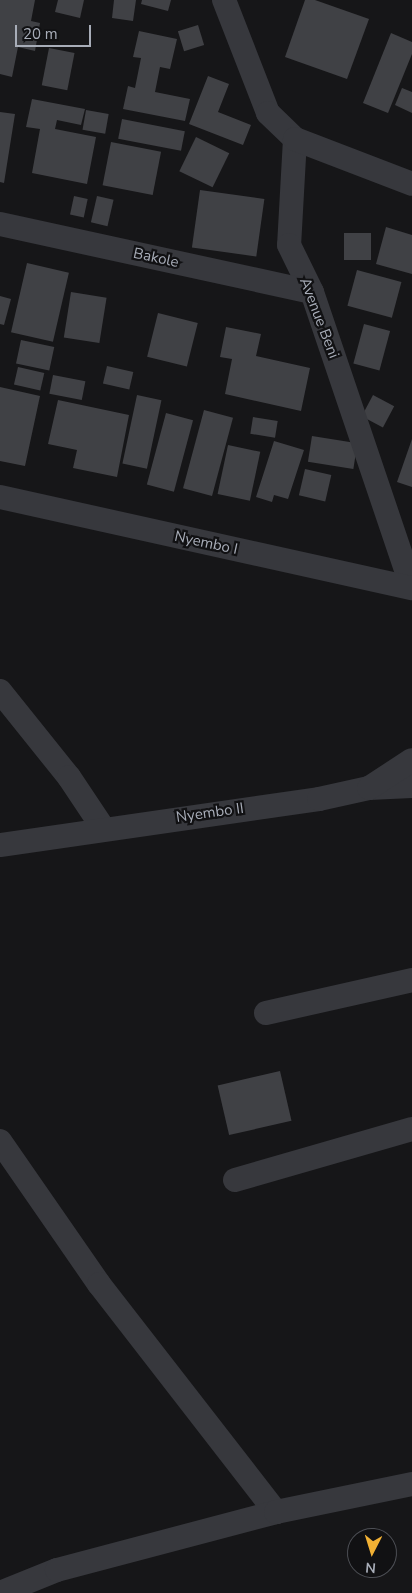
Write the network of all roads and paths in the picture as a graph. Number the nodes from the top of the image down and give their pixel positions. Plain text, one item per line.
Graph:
1 (224, 0) edge
2 (294, 139) junction
3 (412, 184) edge
4 (0, 224) edge
5 (312, 292) junction
6 (0, 497) edge
7 (412, 587) edge
8 (0, 690) edge
9 (412, 760) edge
10 (412, 786) edge
11 (369, 788) junction
12 (103, 828) junction
13 (0, 845) edge
14 (412, 980) edge
15 (266, 1013) dead end
16 (412, 1129) edge
17 (0, 1141) edge
18 (235, 1180) dead end
19 (412, 1484) edge
20 (276, 1512) junction
21 (0, 1593) edge

1 - 2 street
2 - 3 street
2 - 5 street, Avenue Beni
4 - 5 street, Bakole
5 - 7 street, Avenue Beni
6 - 7 street, Nyembo I
8 - 12 street
9 - 11 street, Nyembo II
10 - 11 street
11 - 12 street, Nyembo II
12 - 13 street, Nyembo II
14 - 15 street
16 - 18 street
17 - 20 street
19 - 20 street
20 - 21 street

